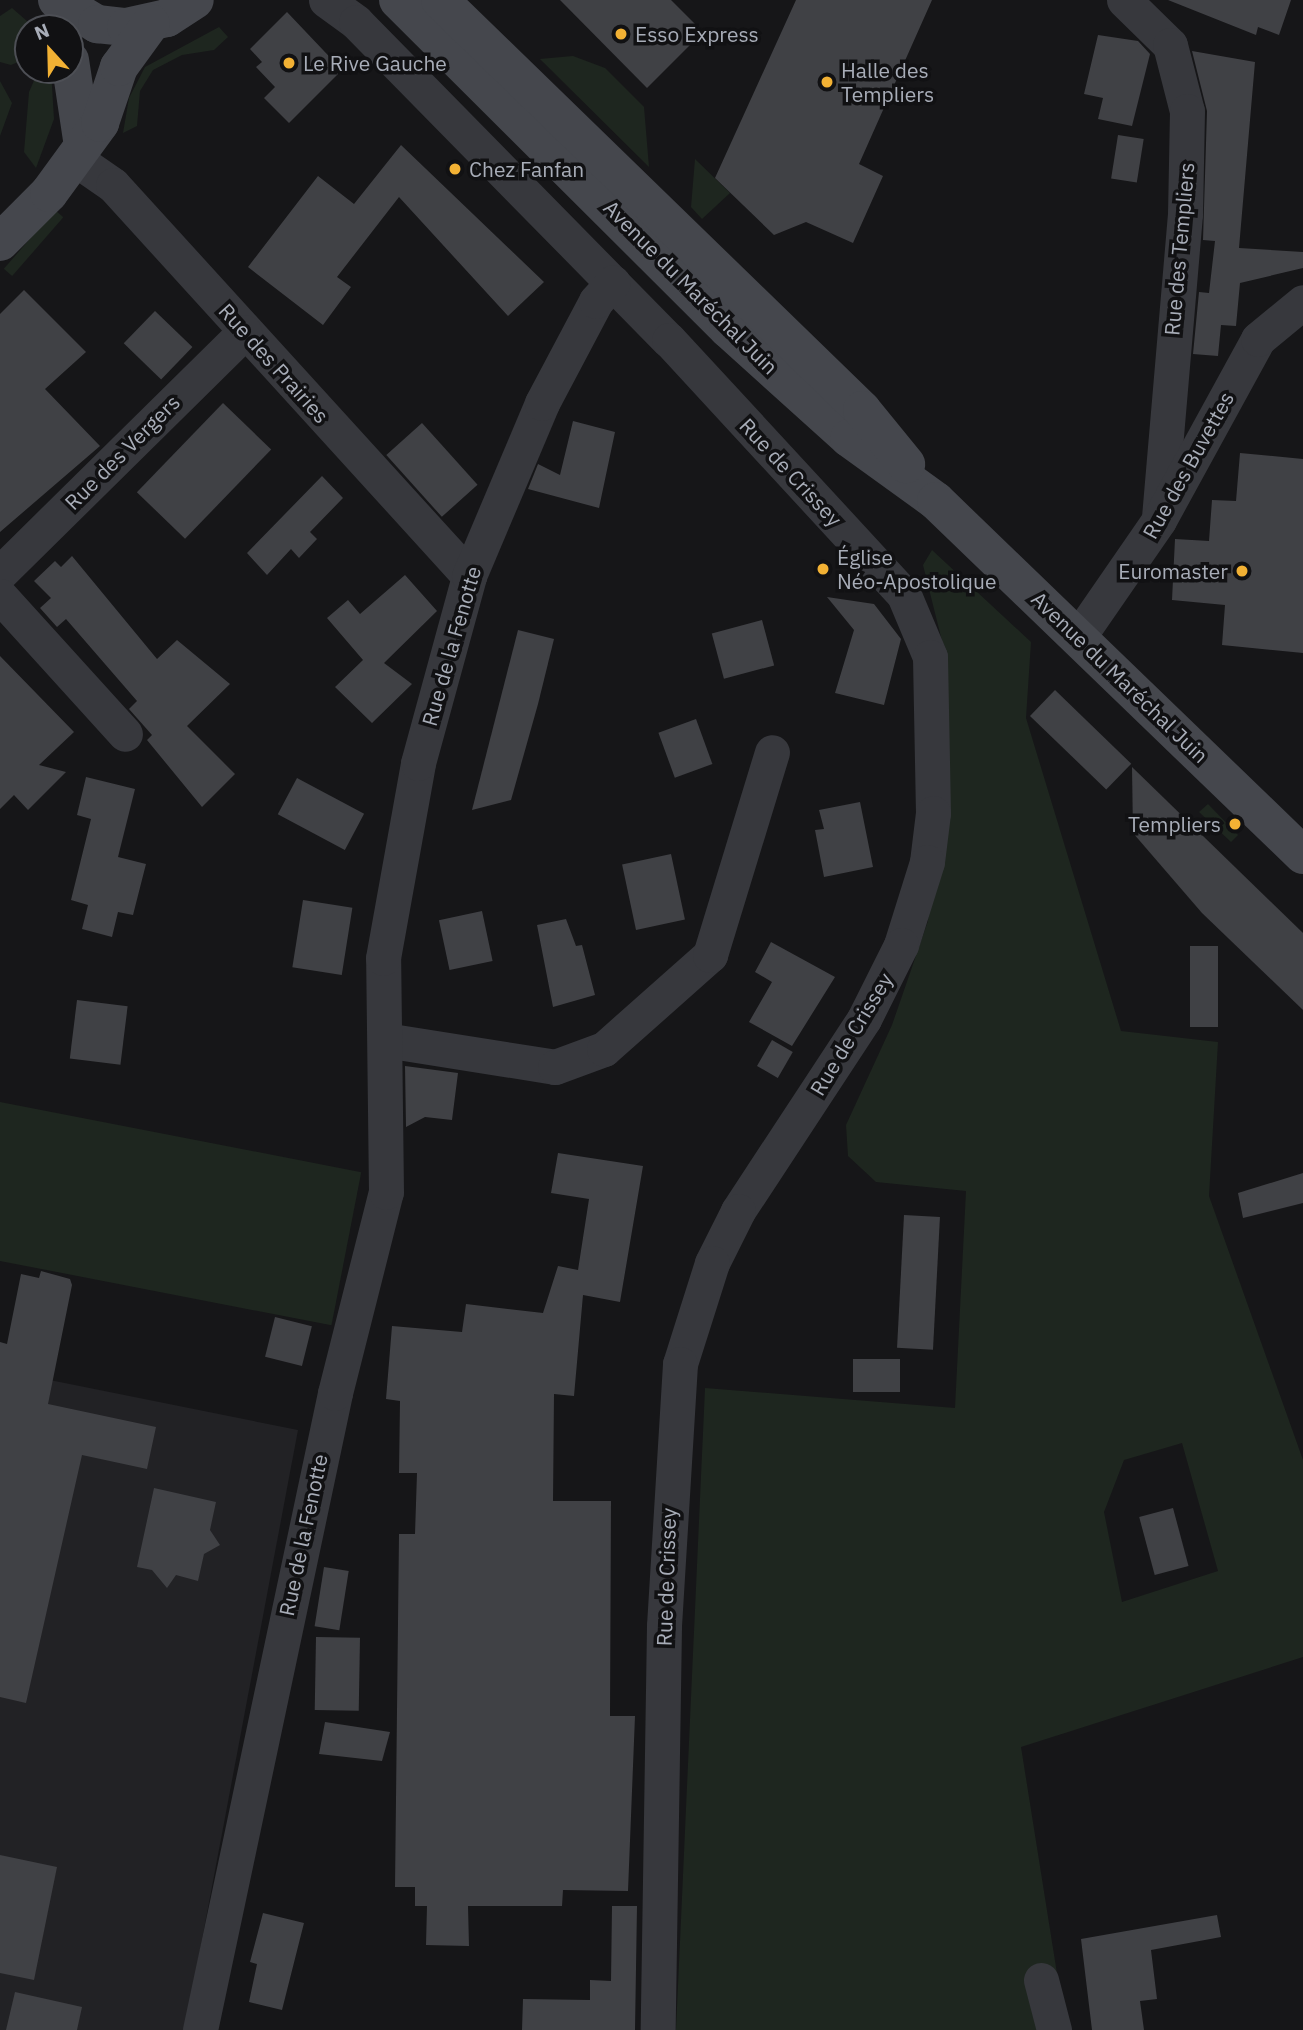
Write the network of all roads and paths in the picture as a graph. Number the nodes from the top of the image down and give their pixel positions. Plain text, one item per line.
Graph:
1 (57, 0) edge
2 (195, 0) edge
3 (326, 0) edge
4 (398, 0) edge
5 (440, 0) edge
6 (1124, 0) edge
7 (151, 23) junction
8 (72, 84) edge
9 (78, 149) junction
10 (0, 242) edge
11 (613, 282) junction
12 (1303, 302) edge
13 (244, 332) junction
14 (936, 501) junction
15 (1159, 520) junction
16 (0, 573) edge
17 (469, 576) junction
18 (0, 596) edge
19 (1079, 636) junction
20 (125, 734) dead end
21 (772, 752) dead end
22 (1303, 855) edge
23 (384, 1040) junction
24 (1041, 1980) dead end
25 (200, 2030) edge
26 (658, 2030) edge
27 (1054, 2030) edge

1 - 7 main road
2 - 7 main road
3 - 11 street, Rue de Crissey
4 - 14 main road, Avenue du Maréchal Juin
5 - 14 main road, Avenue du Maréchal Juin
6 - 15 street, Rue des Templiers
7 - 9 main road
8 - 9 main road
9 - 10 main road
9 - 13 street, Rue des Prairies
11 - 17 street, Rue de la Fenotte
11 - 26 street, Rue de Crissey
12 - 15 street, Rue des Buvettes
13 - 16 street, Rue des Vergers
13 - 17 street, Rue des Prairies
14 - 19 main road, Avenue du Maréchal Juin
15 - 19 street, Rue des Buvettes
17 - 23 street, Rue de la Fenotte
18 - 20 street
19 - 22 main road, Avenue du Maréchal Juin
21 - 23 street
23 - 25 street, Rue de la Fenotte
24 - 27 street

